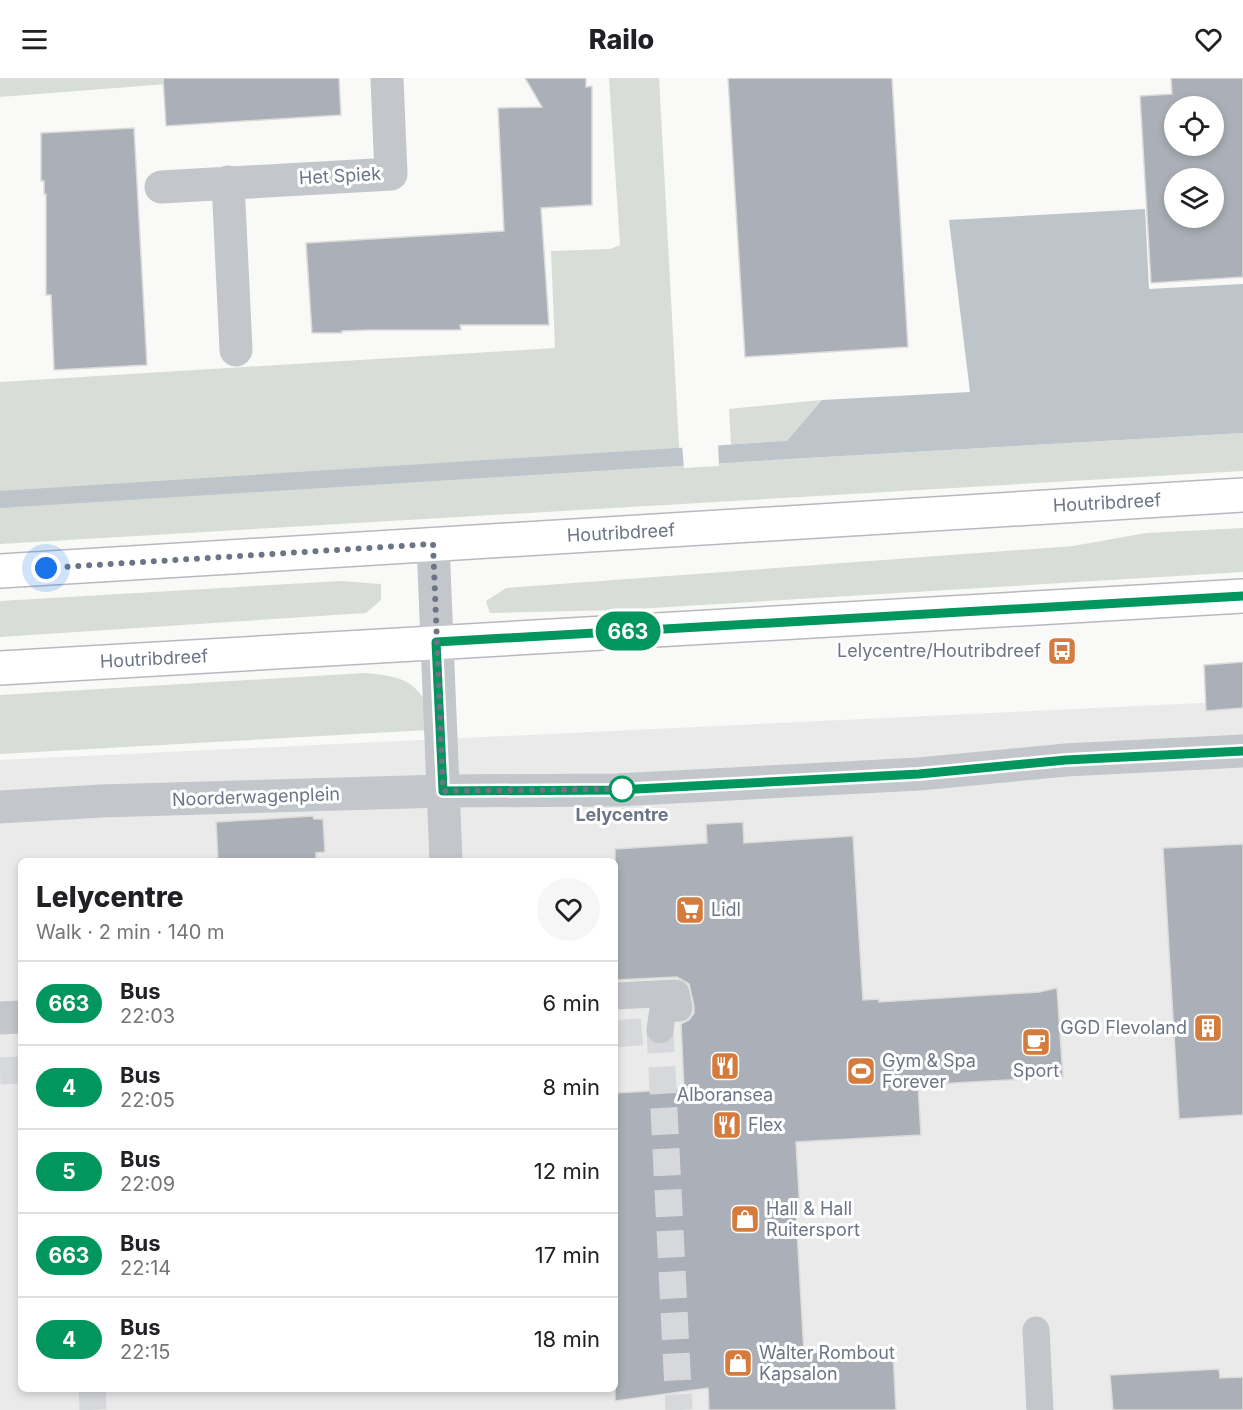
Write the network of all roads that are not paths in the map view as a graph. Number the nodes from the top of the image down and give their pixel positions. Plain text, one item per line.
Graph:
1 (387, 78) edge
2 (228, 182) junction
3 (161, 187) dead end
4 (236, 350) dead end
5 (1243, 495) edge
6 (433, 544) junction
7 (0, 572) edge
8 (1243, 596) edge
9 (436, 642) junction
10 (0, 668) edge
11 (1243, 751) edge
12 (443, 791) junction
13 (0, 807) edge
14 (446, 858) edge
15 (618, 996) edge
16 (18, 1017) edge
17 (0, 1018) edge
18 (660, 1030) dead end
19 (1036, 1329) dead end
20 (1040, 1410) edge

1 - 2 street, Het Spiek
2 - 3 street, Het Spiek
2 - 4 street
5 - 6 main road, Houtribdreef
6 - 7 main road, Houtribdreef
6 - 9 street
8 - 9 main road, Houtribdreef
9 - 10 main road, Houtribdreef
9 - 12 street
11 - 12 street, Noorderwagenplein
12 - 13 street, Noorderwagenplein
12 - 14 street
15 - 18 street
16 - 17 street
19 - 20 street

